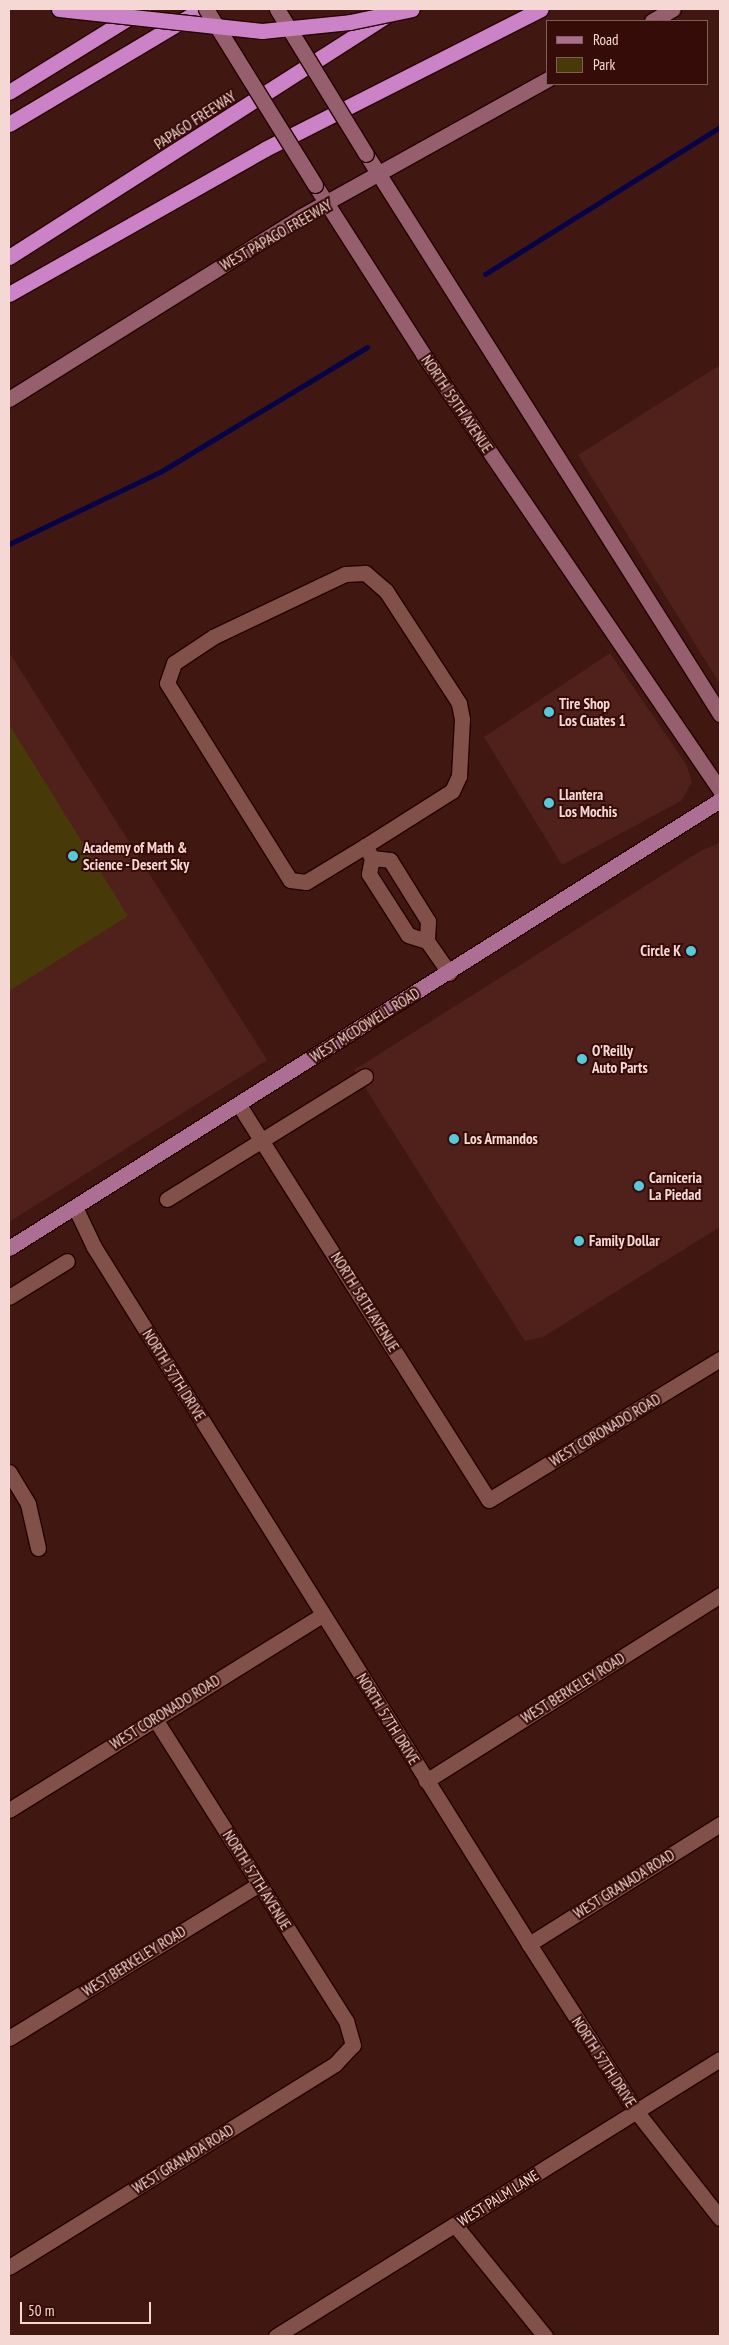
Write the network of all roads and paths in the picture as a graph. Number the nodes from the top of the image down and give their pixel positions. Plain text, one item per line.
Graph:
1 (59, 9) edge
2 (142, 9) edge
3 (202, 9) edge
4 (206, 9) edge
5 (277, 9) edge
6 (397, 9) edge
7 (412, 9) edge
8 (540, 9) edge
9 (673, 9) edge
10 (654, 20) edge
11 (546, 80) edge
12 (9, 92) edge
13 (9, 124) edge
14 (378, 173) junction
15 (327, 205) junction
16 (9, 257) edge
17 (9, 294) edge
18 (9, 399) edge
19 (720, 714) edge
20 (720, 790) edge
21 (720, 800) edge
22 (369, 852) junction
23 (427, 941) junction
24 (449, 973) junction
25 (365, 1076) dead end
26 (239, 1105) junction
27 (263, 1139) junction
28 (167, 1199) dead end
29 (75, 1207) junction
30 (9, 1248) edge
31 (68, 1261) dead end
32 (9, 1298) edge
33 (720, 1359) edge
34 (9, 1472) edge
35 (489, 1500) joint
36 (38, 1548) dead end
37 (720, 1595) edge
38 (322, 1615) junction
39 (155, 1719) junction
40 (426, 1781) junction
41 (9, 1810) edge
42 (720, 1824) edge
43 (259, 1884) junction
44 (529, 1944) junction
45 (9, 2038) edge
46 (353, 2045) joint
47 (720, 2059) edge
48 (636, 2111) junction
49 (720, 2218) edge
50 (455, 2225) junction
51 (9, 2267) edge
52 (276, 2336) edge
53 (545, 2336) edge

1 - 7 highway, bridge
2 - 12 highway
3 - 13 highway
4 - 15 main road, NORTH 59TH AVENUE, bridge
5 - 14 main road, bridge
6 - 16 highway, PAPAGO FREEWAY
8 - 17 highway
9 - 10 main road
11 - 14 main road, WEST PAPAGO FREEWAY
14 - 15 main road, WEST PAPAGO FREEWAY
14 - 19 main road
15 - 18 main road, WEST PAPAGO FREEWAY
15 - 20 main road, NORTH 59TH AVENUE
21 - 24 main road, WEST MCDOWELL ROAD
22 - 22 street
22 - 23 street
22 - 23 street
23 - 24 street
24 - 26 main road, WEST MCDOWELL ROAD
25 - 27 street
26 - 27 street, NORTH 58TH AVENUE
26 - 29 main road, WEST MCDOWELL ROAD
27 - 28 street
27 - 35 street, NORTH 58TH AVENUE
29 - 30 main road, WEST MCDOWELL ROAD
29 - 38 street, NORTH 57TH DRIVE
31 - 32 street
33 - 35 street, WEST CORONADO ROAD
34 - 36 street
37 - 40 street, WEST BERKELEY ROAD
38 - 39 street, WEST CORONADO ROAD
38 - 40 street, NORTH 57TH DRIVE
39 - 41 street, WEST CORONADO ROAD
39 - 43 street, NORTH 57TH AVENUE
40 - 44 street, NORTH 57TH DRIVE
42 - 44 street, WEST GRANADA ROAD
43 - 45 street, WEST BERKELEY ROAD
43 - 46 street, NORTH 57TH AVENUE
44 - 48 street, NORTH 57TH DRIVE
46 - 51 street, WEST GRANADA ROAD
47 - 48 street, WEST PALM LANE
48 - 49 street, NORTH 57TH DRIVE
48 - 50 street, WEST PALM LANE
50 - 52 street, WEST PALM LANE
50 - 53 street

